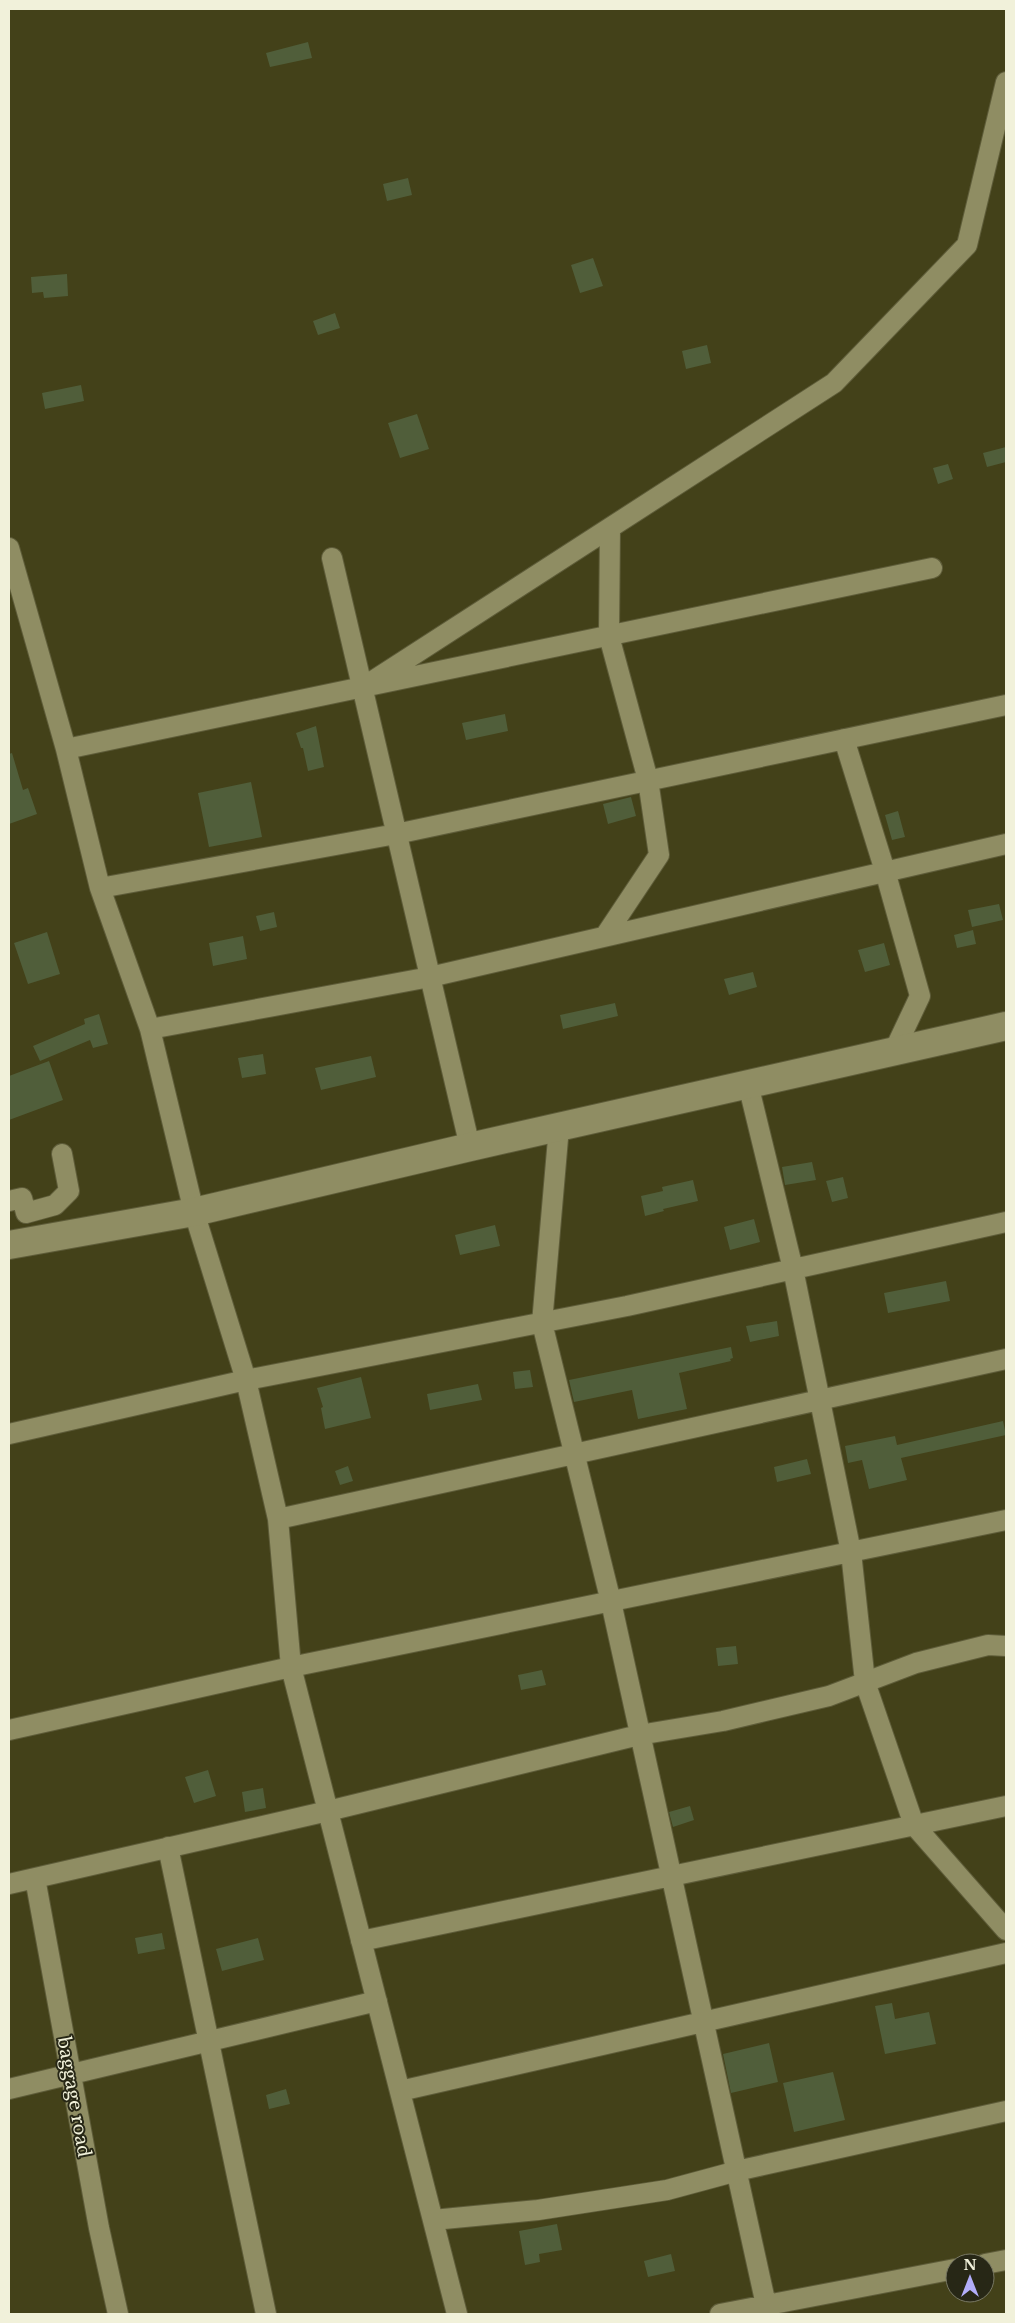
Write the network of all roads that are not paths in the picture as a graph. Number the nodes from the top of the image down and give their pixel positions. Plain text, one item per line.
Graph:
1 (1006, 82) edge
2 (610, 528) junction
3 (9, 548) edge
4 (332, 558) dead end
5 (932, 568) dead end
6 (609, 636) junction
7 (362, 688) junction
8 (1006, 704) edge
9 (844, 739) junction
10 (66, 749) junction
11 (648, 780) junction
12 (396, 834) junction
13 (1006, 844) edge
14 (885, 872) junction
15 (100, 888) junction
16 (604, 936) junction
17 (430, 977) junction
18 (1006, 1026) edge
19 (150, 1029) junction
20 (894, 1051) junction
21 (748, 1084) junction
22 (559, 1126) junction
23 (470, 1147) junction
24 (62, 1154) dead end
25 (9, 1201) edge
26 (194, 1212) junction
27 (1006, 1222) edge
28 (9, 1245) edge
29 (793, 1269) junction
30 (542, 1323) junction
31 (1006, 1360) edge
32 (246, 1380) junction
33 (820, 1400) junction
34 (9, 1434) edge
35 (575, 1454) junction
36 (278, 1520) junction
37 (1006, 1520) edge
38 (850, 1552) junction
39 (611, 1602) junction
40 (1006, 1646) edge
41 (292, 1667) junction
42 (865, 1682) junction
43 (9, 1730) edge
44 (639, 1735) junction
45 (1006, 1806) edge
46 (328, 1811) junction
47 (914, 1825) junction
48 (168, 1847) junction
49 (671, 1876) junction
50 (35, 1878) junction
51 (9, 1884) edge
52 (1006, 1930) edge
53 (361, 1941) junction
54 (1006, 1953) edge
55 (377, 2001) junction
56 (703, 2022) junction
57 (210, 2042) junction
58 (70, 2074) junction
59 (9, 2089) edge
60 (400, 2091) junction
61 (1006, 2111) edge
62 (736, 2171) junction
63 (433, 2220) junction
64 (945, 2271) edge
65 (767, 2310) edge
66 (118, 2314) edge
67 (266, 2314) edge
68 (457, 2314) edge
69 (720, 2314) edge

1 - 2 street
2 - 6 street
2 - 7 street
3 - 10 street
4 - 7 street
5 - 6 street
6 - 7 street
6 - 11 street
7 - 10 street
7 - 12 street
8 - 9 street
9 - 11 street
9 - 14 street
10 - 15 street
11 - 12 street
11 - 16 street
12 - 15 street
12 - 17 street
13 - 14 street
14 - 16 street
14 - 20 street
15 - 19 street
16 - 17 street
17 - 19 street
17 - 23 street
18 - 20 street
19 - 26 street
20 - 21 street
21 - 22 street
21 - 29 street
22 - 23 street
22 - 30 street
23 - 26 street
24 - 25 street
26 - 28 street
26 - 32 street
27 - 29 street
29 - 30 street
29 - 33 street
30 - 32 street
30 - 35 street
31 - 33 street
32 - 34 street
32 - 36 street
33 - 35 street
33 - 38 street
35 - 36 street
35 - 39 street
36 - 41 street
37 - 38 street
38 - 39 street
38 - 42 street
39 - 41 street
39 - 44 street
40 - 42 street
41 - 43 street
41 - 46 street
42 - 44 street
42 - 47 street
44 - 46 street
44 - 49 street
45 - 47 street
46 - 48 street
46 - 53 street
47 - 49 street
47 - 52 street
48 - 50 street
48 - 57 street
49 - 53 street
49 - 56 street
50 - 51 street
50 - 58 street, baggage road
53 - 55 street
54 - 56 street
55 - 57 street
55 - 60 street
56 - 60 street
56 - 62 street
57 - 58 street
57 - 67 street
58 - 59 street
58 - 66 street, baggage road
60 - 63 street
61 - 62 street
62 - 63 street
62 - 65 street
63 - 68 street
64 - 65 street
65 - 69 street

